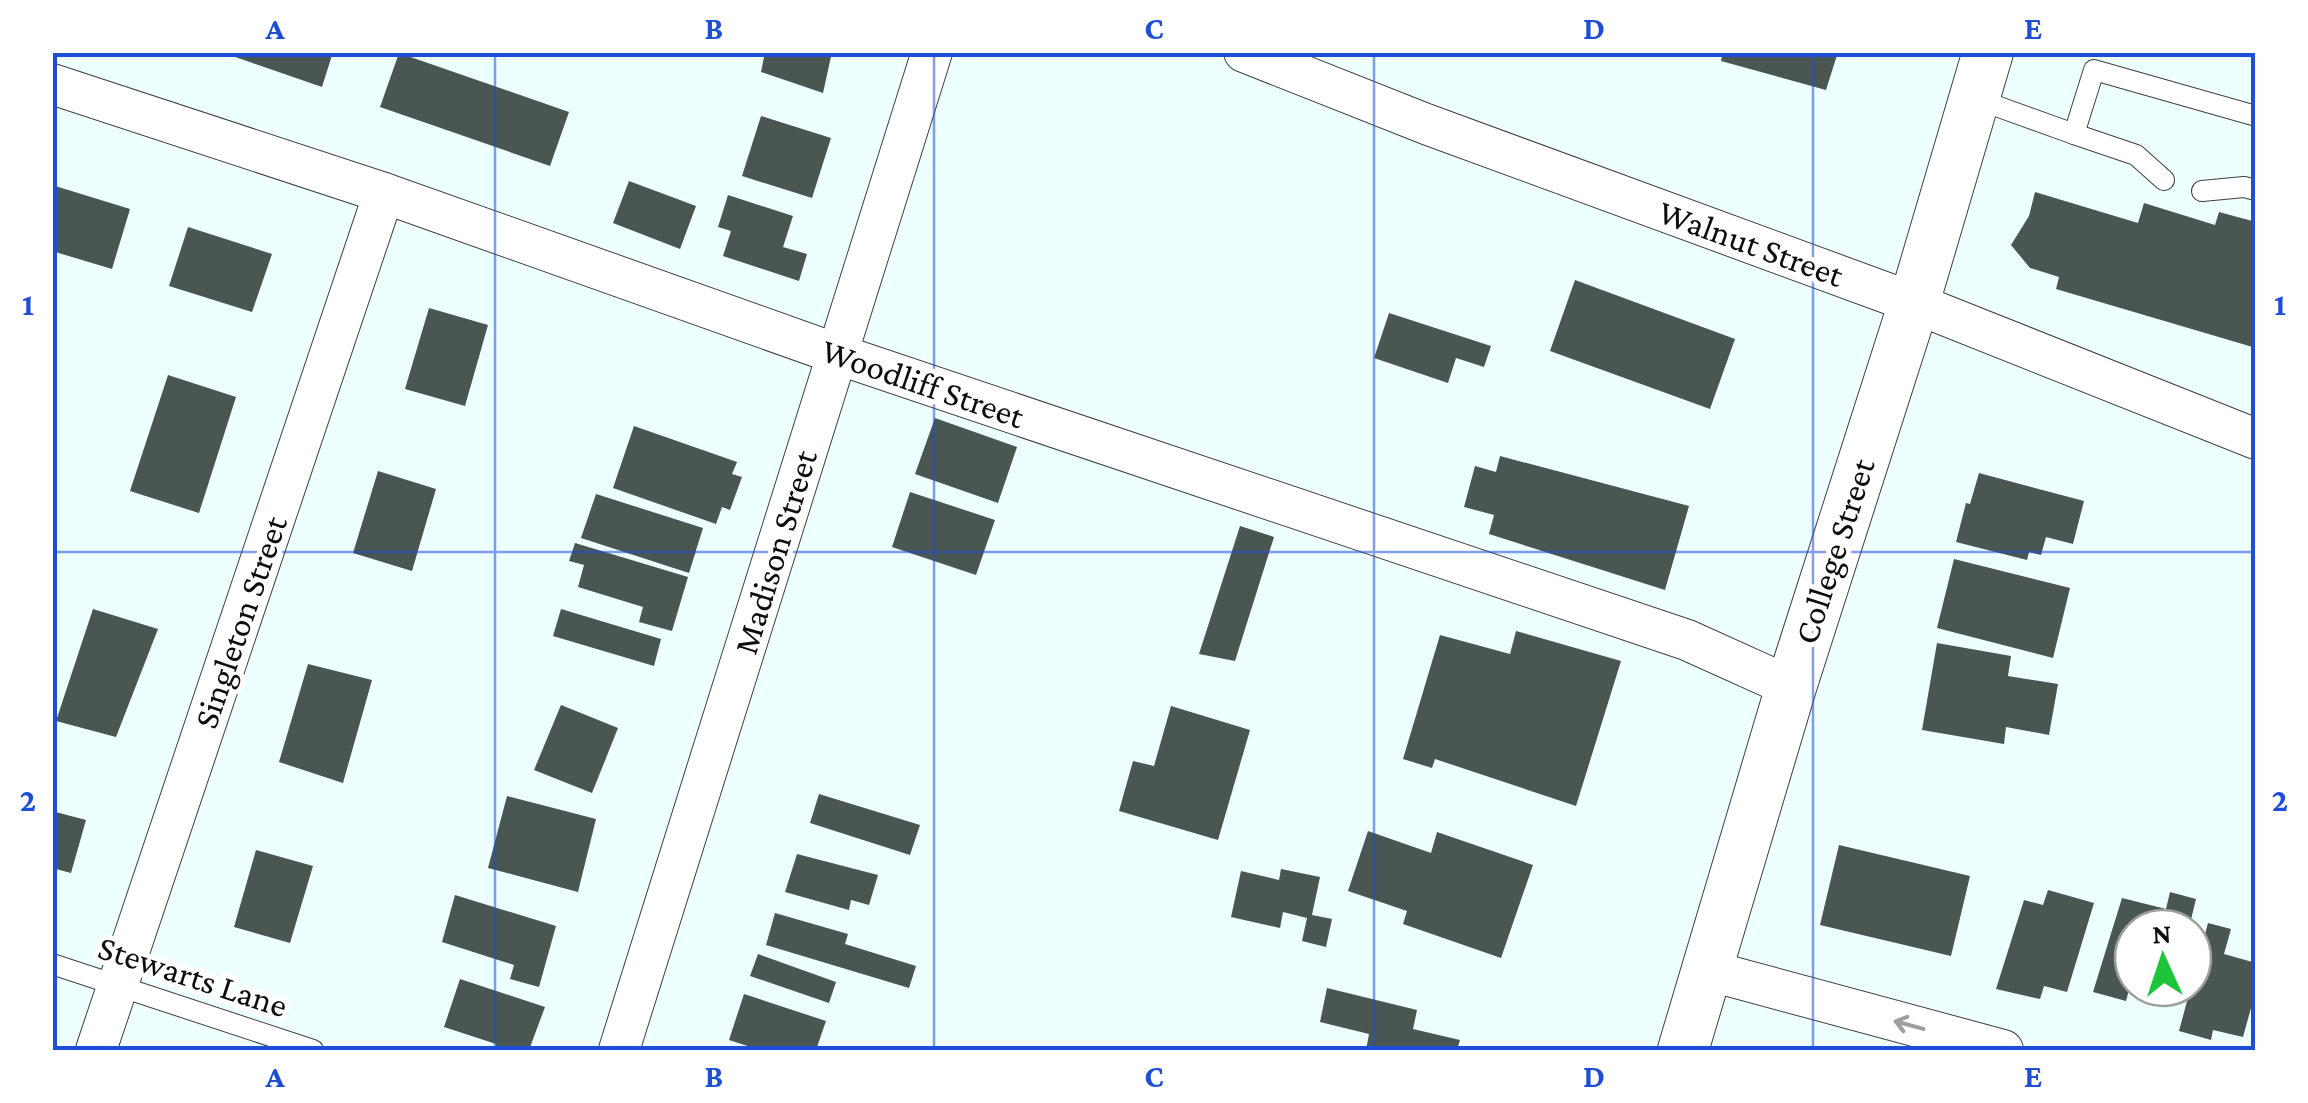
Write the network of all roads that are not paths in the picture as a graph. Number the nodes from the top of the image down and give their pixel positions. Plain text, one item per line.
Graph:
1 (932, 52) edge
2 (1244, 52) edge
3 (1981, 76) edge
4 (52, 84) edge
5 (2256, 116) edge
6 (2074, 134) junction
7 (2164, 180) dead end
8 (2256, 190) edge
9 (2202, 191) dead end
10 (384, 193) junction
11 (1914, 303) junction
12 (837, 354) junction
13 (2256, 440) edge
14 (1791, 687) junction
15 (52, 964) edge
16 (1707, 970) junction
17 (118, 985) junction
18 (96, 1050) edge
19 (313, 1050) edge
20 (619, 1050) edge
21 (1682, 1050) edge
22 (2003, 1050) edge

1 - 12 street, Madison Street
2 - 11 street, Walnut Street
3 - 6 lane
3 - 11 street, College Street
4 - 10 street, Woodliff Street
5 - 6 lane
6 - 7 lane
8 - 9 lane
10 - 12 street, Woodliff Street
10 - 17 street, Singleton Street
11 - 13 street, Walnut Street
11 - 14 street, College Street
12 - 14 street, Woodliff Street
12 - 20 street, Madison Street
14 - 16 street, College Street
15 - 17 lane, Stewarts Lane
16 - 21 street, College Street
22 -> 16 street
17 - 18 street, Singleton Street
17 - 19 lane, Stewarts Lane

